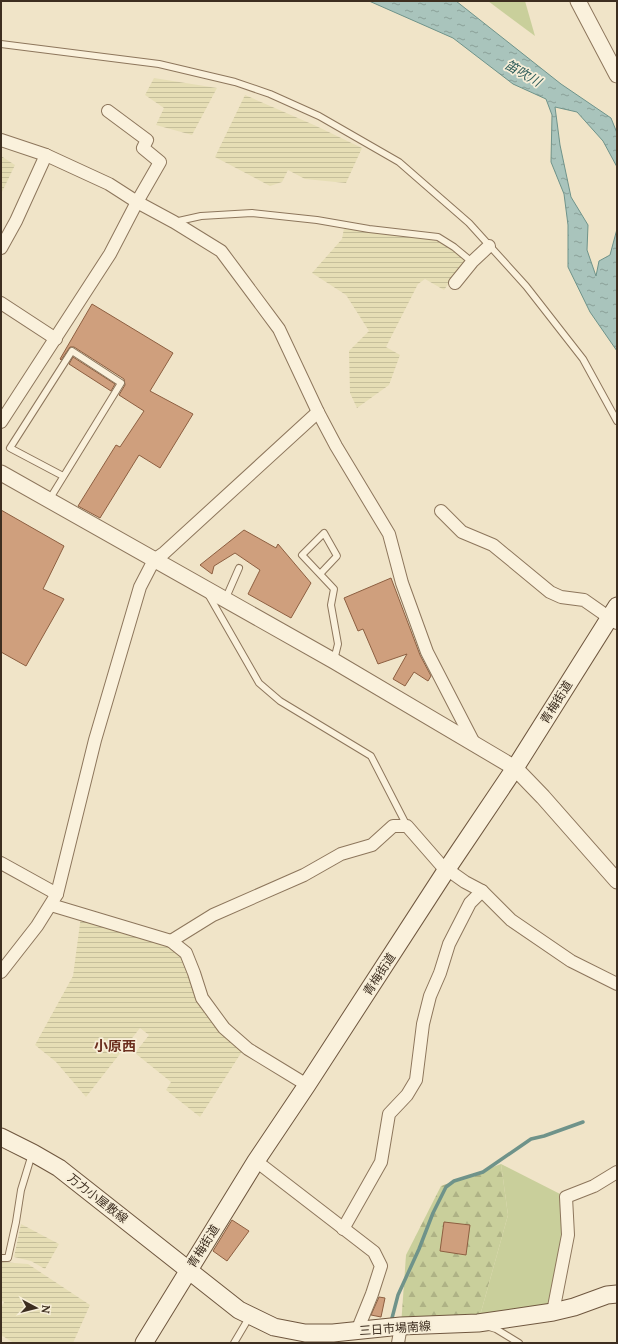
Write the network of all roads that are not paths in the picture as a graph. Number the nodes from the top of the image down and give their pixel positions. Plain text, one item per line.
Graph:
1 (578, 1) edge
2 (1, 44) edge
3 (617, 75) edge
4 (108, 111) dead end
5 (1, 140) edge
6 (46, 155) junction
7 (137, 202) junction
8 (174, 222) junction
9 (489, 246) junction
10 (1, 248) edge
11 (472, 262) junction
12 (455, 283) dead end
13 (1, 303) edge
14 (56, 339) junction
15 (318, 412) junction
16 (1, 422) edge
17 (617, 422) edge
18 (1, 473) edge
19 (62, 476) junction
20 (49, 500) junction
21 (441, 512) dead end
22 (154, 560) junction
23 (239, 568) dead end
24 (320, 574) junction
25 (205, 589) junction
26 (225, 600) junction
27 (614, 616) edge
28 (334, 662) junction
29 (475, 745) junction
30 (515, 768) junction
31 (407, 826) junction
32 (1, 863) edge
33 (447, 870) junction
34 (617, 881) edge
35 (482, 891) junction
36 (58, 894) junction
37 (51, 904) junction
38 (171, 941) junction
39 (1, 972) edge
40 (617, 984) edge
41 (307, 1086) junction
42 (1, 1137) edge
43 (33, 1153) junction
44 (256, 1161) junction
45 (617, 1172) edge
46 (343, 1229) junction
47 (1, 1258) edge
48 (188, 1271) junction
49 (617, 1294) edge
50 (553, 1312) junction
51 (250, 1316) junction
52 (478, 1323) junction
53 (401, 1326) junction
54 (356, 1330) junction
55 (144, 1343) edge
56 (234, 1343) edge
57 (398, 1343) edge
58 (519, 1343) edge

1 - 3 street
2 - 9 lane
4 - 7 street
5 - 6 street
6 - 7 street
6 - 10 street
7 - 8 street
7 - 14 street
8 - 11 lane
8 - 15 street
9 - 11 street
9 - 17 lane
11 - 12 street
13 - 14 street
14 - 16 street
15 - 22 street
15 - 29 street
18 - 20 street
19 - 19 lane
19 - 20 lane
20 - 22 street
21 - 27 street
22 - 25 street
22 - 36 street
23 - 26 lane
24 - 24 lane
24 - 28 lane
25 - 26 street
25 - 31 lane
26 - 28 street
27 - 30 main road, 青梅街道
28 - 29 street
29 - 30 street
30 - 33 main road, 青梅街道
30 - 34 street
31 - 33 street
31 - 38 street
32 - 36 street
33 - 35 street
33 - 41 main road, 青梅街道
35 - 40 street
35 - 46 street
36 - 37 street
37 - 38 street
37 - 39 street
38 - 41 street
41 - 44 main road, 青梅街道
42 - 43 main road, 万力小屋敷線
43 - 47 lane
43 - 48 main road, 万力小屋敷線
44 - 46 street
44 - 48 main road, 青梅街道
45 - 50 street
46 - 54 street
48 - 51 main road, 三日市場南線
48 - 55 main road, 青梅街道
49 - 50 main road, 三日市場南線
50 - 52 main road, 三日市場南線
51 - 54 main road, 三日市場南線
51 - 56 lane
52 - 53 main road, 三日市場南線
52 - 58 lane
53 - 54 main road, 三日市場南線
53 - 57 street

